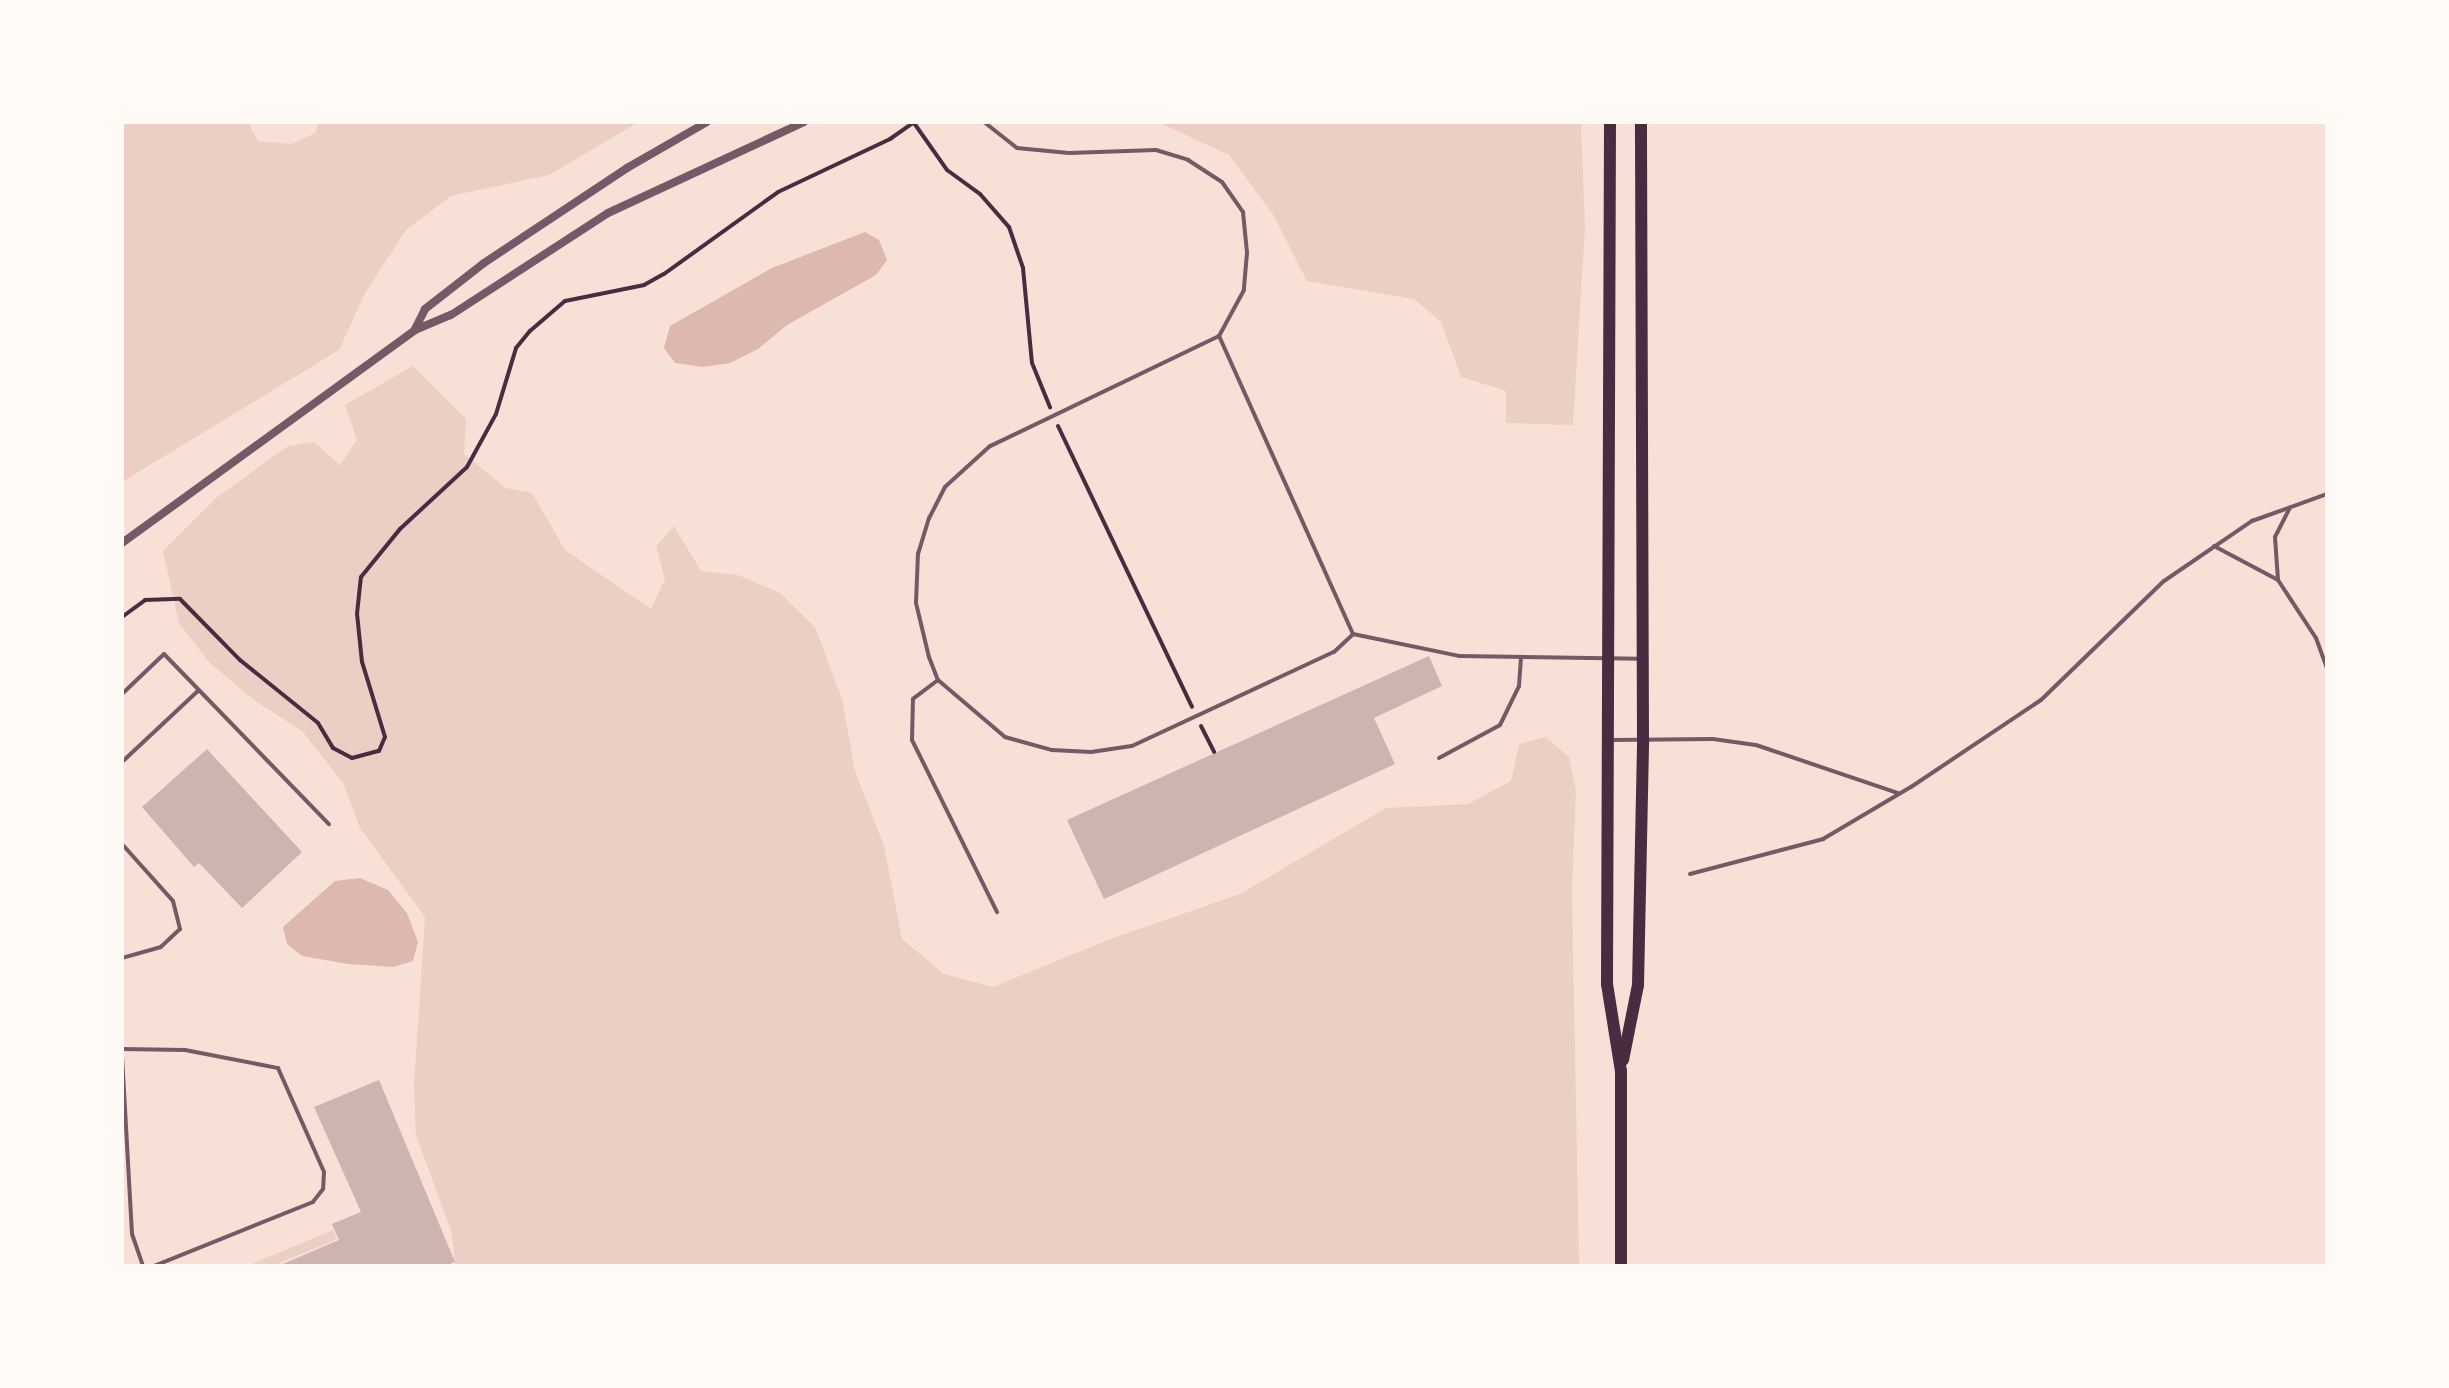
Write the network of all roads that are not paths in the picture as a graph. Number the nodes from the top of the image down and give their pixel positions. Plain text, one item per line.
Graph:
1 (707, 122) edge
2 (804, 122) edge
3 (984, 122) edge
4 (1610, 122) edge
5 (1641, 122) edge
6 (415, 330) junction
7 (1219, 336) junction
8 (2327, 494) edge
9 (2290, 508) junction
10 (122, 540) edge
11 (2214, 546) junction
12 (2278, 580) junction
13 (1353, 634) junction
14 (1521, 657) junction
15 (1609, 659) junction
16 (1643, 659) junction
17 (2327, 668) edge
18 (938, 680) junction
19 (199, 690) junction
20 (122, 694) edge
21 (1609, 740) junction
22 (1643, 740) junction
23 (1439, 758) dead end
24 (122, 762) edge
25 (1900, 794) junction
26 (329, 824) dead end
27 (122, 844) edge
28 (1690, 874) dead end
29 (997, 912) dead end
30 (122, 958) edge
31 (122, 1049) edge
32 (122, 1055) edge
33 (1621, 1071) junction
34 (143, 1266) edge
35 (154, 1266) edge
36 (1621, 1266) edge

1 - 6 street
2 - 6 street
3 - 7 lane
4 - 15 main road
5 - 16 main road
6 - 10 street
7 - 13 lane
7 - 18 lane
8 - 9 lane
9 - 11 lane
9 - 12 lane
11 - 12 lane
11 - 25 lane
12 - 17 lane
13 - 14 lane
13 - 18 lane
14 - 15 lane
14 - 23 lane
15 - 16 lane
15 - 21 main road
16 - 22 main road
18 - 29 lane
19 - 20 lane
19 - 24 lane
19 - 26 lane
21 - 22 lane
21 - 33 main road
22 - 25 lane
22 - 33 main road
25 - 28 lane
27 - 30 lane
31 - 35 lane
32 - 34 lane
33 - 36 main road

